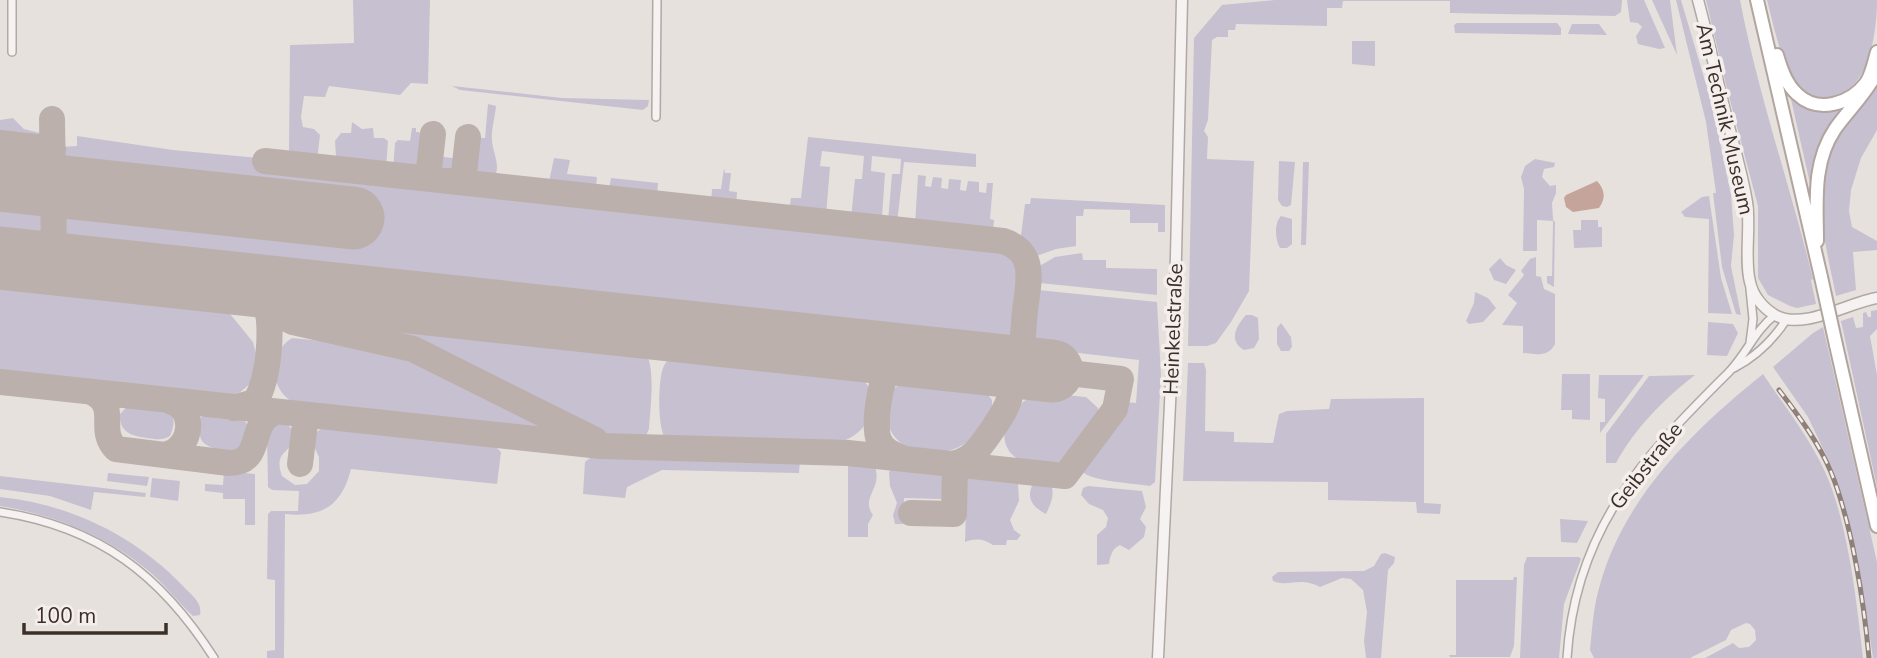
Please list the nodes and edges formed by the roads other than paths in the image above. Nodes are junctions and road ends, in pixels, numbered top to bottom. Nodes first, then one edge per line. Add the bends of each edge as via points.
1 (12, 0) edge
2 (657, 0) edge
3 (1182, 0) edge
4 (1698, 0) edge
5 (1757, 0) edge
6 (1765, 36) junction
7 (12, 52) dead end
8 (1877, 52) edge
9 (1877, 72) edge
10 (656, 117) dead end
11 (1819, 272) junction
12 (1749, 281) junction
13 (1877, 298) edge
14 (1775, 315) junction
15 (1786, 320) junction
16 (1749, 346) junction
17 (1730, 370) junction
18 (0, 512) edge
19 (1877, 526) edge
20 (214, 658) edge
21 (1158, 658) edge
22 (1567, 658) edge

1 - 7 street
2 - 10 street
3 - 21 street, Heinkelstraße via 1175,298
4 - 12 street, Am Technik Museum via 1746,199
5 - 6 main road
6 - 8 main road via 1793,90 1817,104 1834,104 1858,91 1867,82
6 - 11 main road
9 - 11 main road via 1822,154 1816,189
11 - 19 main road, bridge
12 - 14 street via 1760,303
12 - 16 street, Am Technik Museum
13 - 15 street via 1814,318
14 - 15 street
14 - 16 street, Geibstraße
15 - 17 street, Geibstraße via 1754,356
16 - 17 street, Geibstraße
17 - 22 street, Geibstraße via 1645,459 1601,526 1578,588
18 - 20 street via 57,525 115,552 163,591

